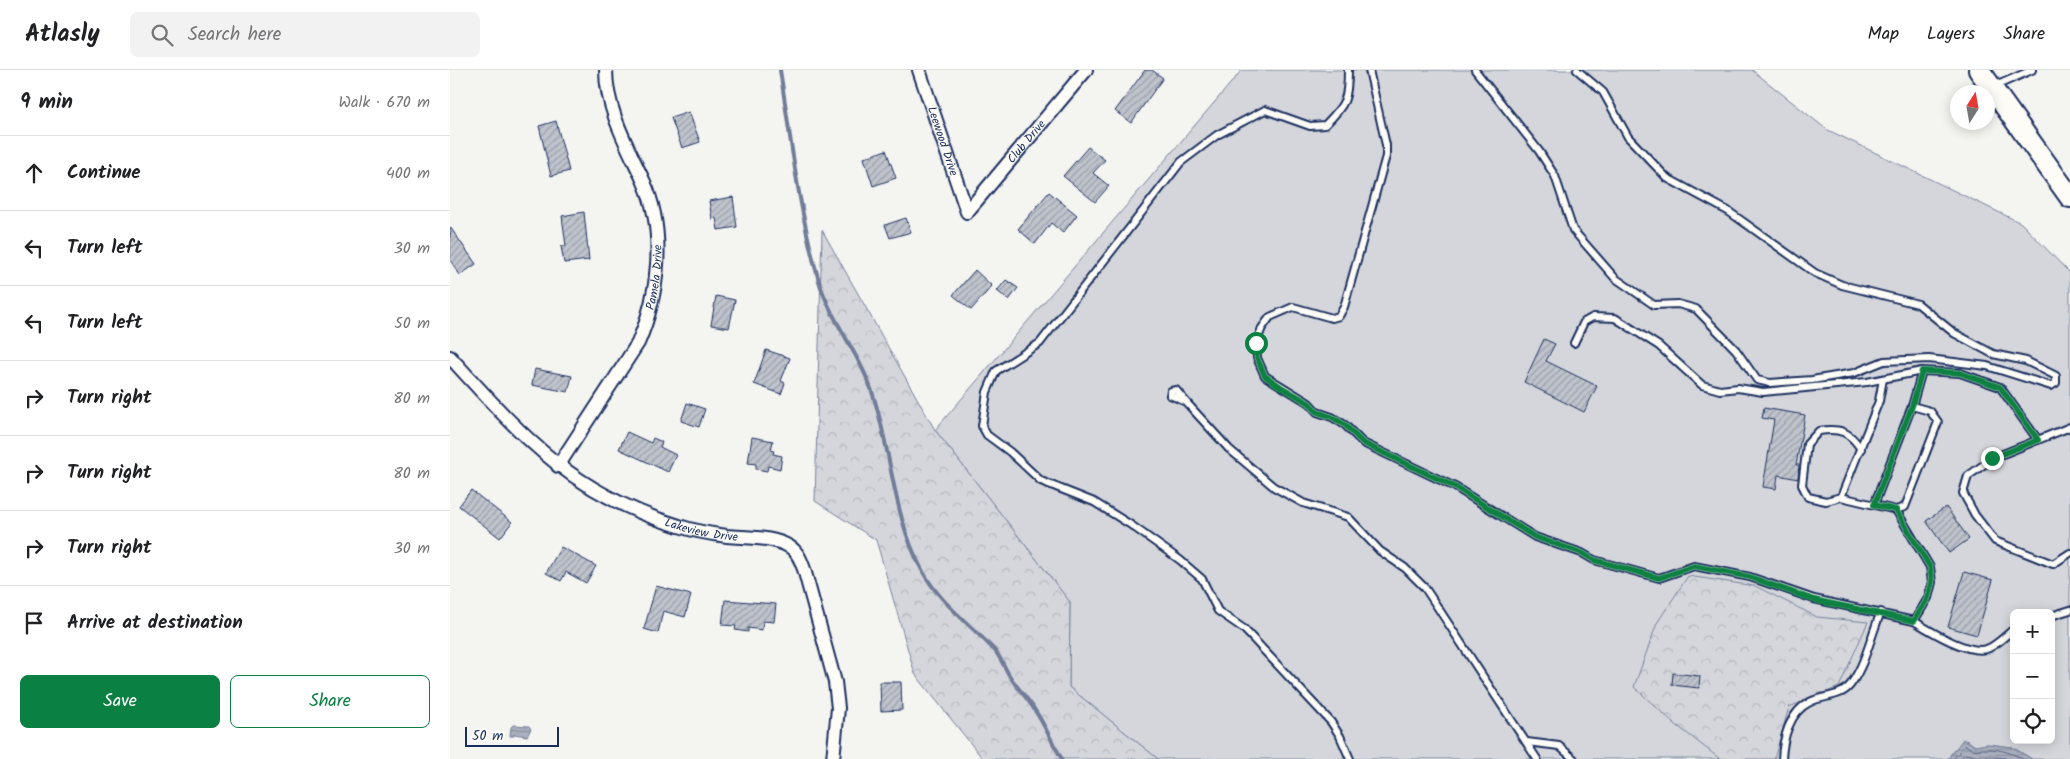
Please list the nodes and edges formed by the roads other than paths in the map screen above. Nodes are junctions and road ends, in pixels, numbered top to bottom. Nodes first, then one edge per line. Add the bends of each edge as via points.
1 (606, 70) edge
2 (919, 70) edge
3 (1086, 70) edge
4 (1348, 70) edge
5 (1369, 70) edge
6 (1475, 70) edge
7 (1577, 70) edge
8 (1979, 70) edge
9 (2032, 70) edge
10 (1990, 85) edge
11 (1995, 87) edge
12 (1995, 92) edge
13 (2070, 197) edge
14 (966, 212) joint
15 (1574, 343) dead end
16 (450, 357) edge
17 (1922, 371) junction
18 (1883, 379) junction
19 (1186, 402) dead end
20 (1912, 406) junction
21 (2070, 427) edge
22 (2038, 440) junction
23 (1861, 449) junction
24 (558, 466) junction
25 (1841, 497) junction
26 (1874, 505) junction
27 (1896, 510) junction
28 (2070, 553) edge
29 (2070, 610) edge
30 (1881, 612) junction
31 (2055, 615) edge
32 (1914, 621) junction
33 (2010, 632) edge
34 (1527, 742) junction
35 (833, 759) edge
36 (1350, 759) edge
37 (1538, 759) edge
38 (1574, 759) edge
39 (1782, 759) edge

1 - 24 street, Pamela Drive via 613,112 651,202 657,247 654,285 647,323 638,343
2 - 14 street, Leewood Drive
3 - 14 street, Club Drive
4 - 36 lane via 1349,90 1345,103 1325,125 1310,126 1264,110 1217,135 1181,162 1040,343 996,371 987,392 982,426 987,435 1041,481 1094,502 1131,525 1202,579 1218,611 1244,629 1331,722
5 - 30 lane via 1386,156 1344,307 1339,316 1332,318 1293,307 1270,317 1256,343 1257,358 1265,376 1309,403 1317,412 1345,425 1363,443 1455,487 1535,537 1594,560 1659,578 1694,566 1750,577 1814,600
6 - 7 lane via 1539,151 1555,176 1573,230 1614,278 1654,305 1678,304 1696,309 1736,350 1757,380 1770,383 1812,380 1854,373 1884,361 1928,359 1987,366 2051,386 2056,384 2056,376 2045,369 1993,354 1954,333 1918,304 1842,285 1815,273 1728,211 1667,178 1628,137 1603,92
8 - 10 highway
9 - 11 lane
12 - 13 highway
15 - 18 lane via 1584,322 1593,317 1615,318 1660,346 1702,385 1710,388 1763,392
16 - 24 street, Lakeview Drive via 518,430
17 - 18 lane
17 - 20 lane
17 - 22 lane via 1960,373 2000,387
18 - 23 lane via 1879,401
19 - 34 lane via 1229,449 1274,487 1303,502 1348,517 1380,551 1412,574 1436,603
20 - 26 lane
20 - 27 lane via 1930,411 1938,422 1905,507
21 - 22 lane
22 - 28 lane via 1992,458 1968,476 1963,493 1995,541 2054,564
23 - 25 lane
23 - 25 lane via 1852,436 1834,429 1819,431 1807,444 1802,485 1808,497 1826,501
24 - 35 street, Lakeview Drive via 599,492 645,515 689,529 777,541 800,556 835,682 838,708
25 - 26 lane
26 - 27 lane
27 - 32 lane via 1930,567 1932,582 1928,598
29 - 31 lane
30 - 32 lane
30 - 39 lane via 1850,686 1838,694 1810,702 1792,719
32 - 33 lane via 1975,651 1988,649
34 - 37 lane
34 - 38 lane via 1559,746

